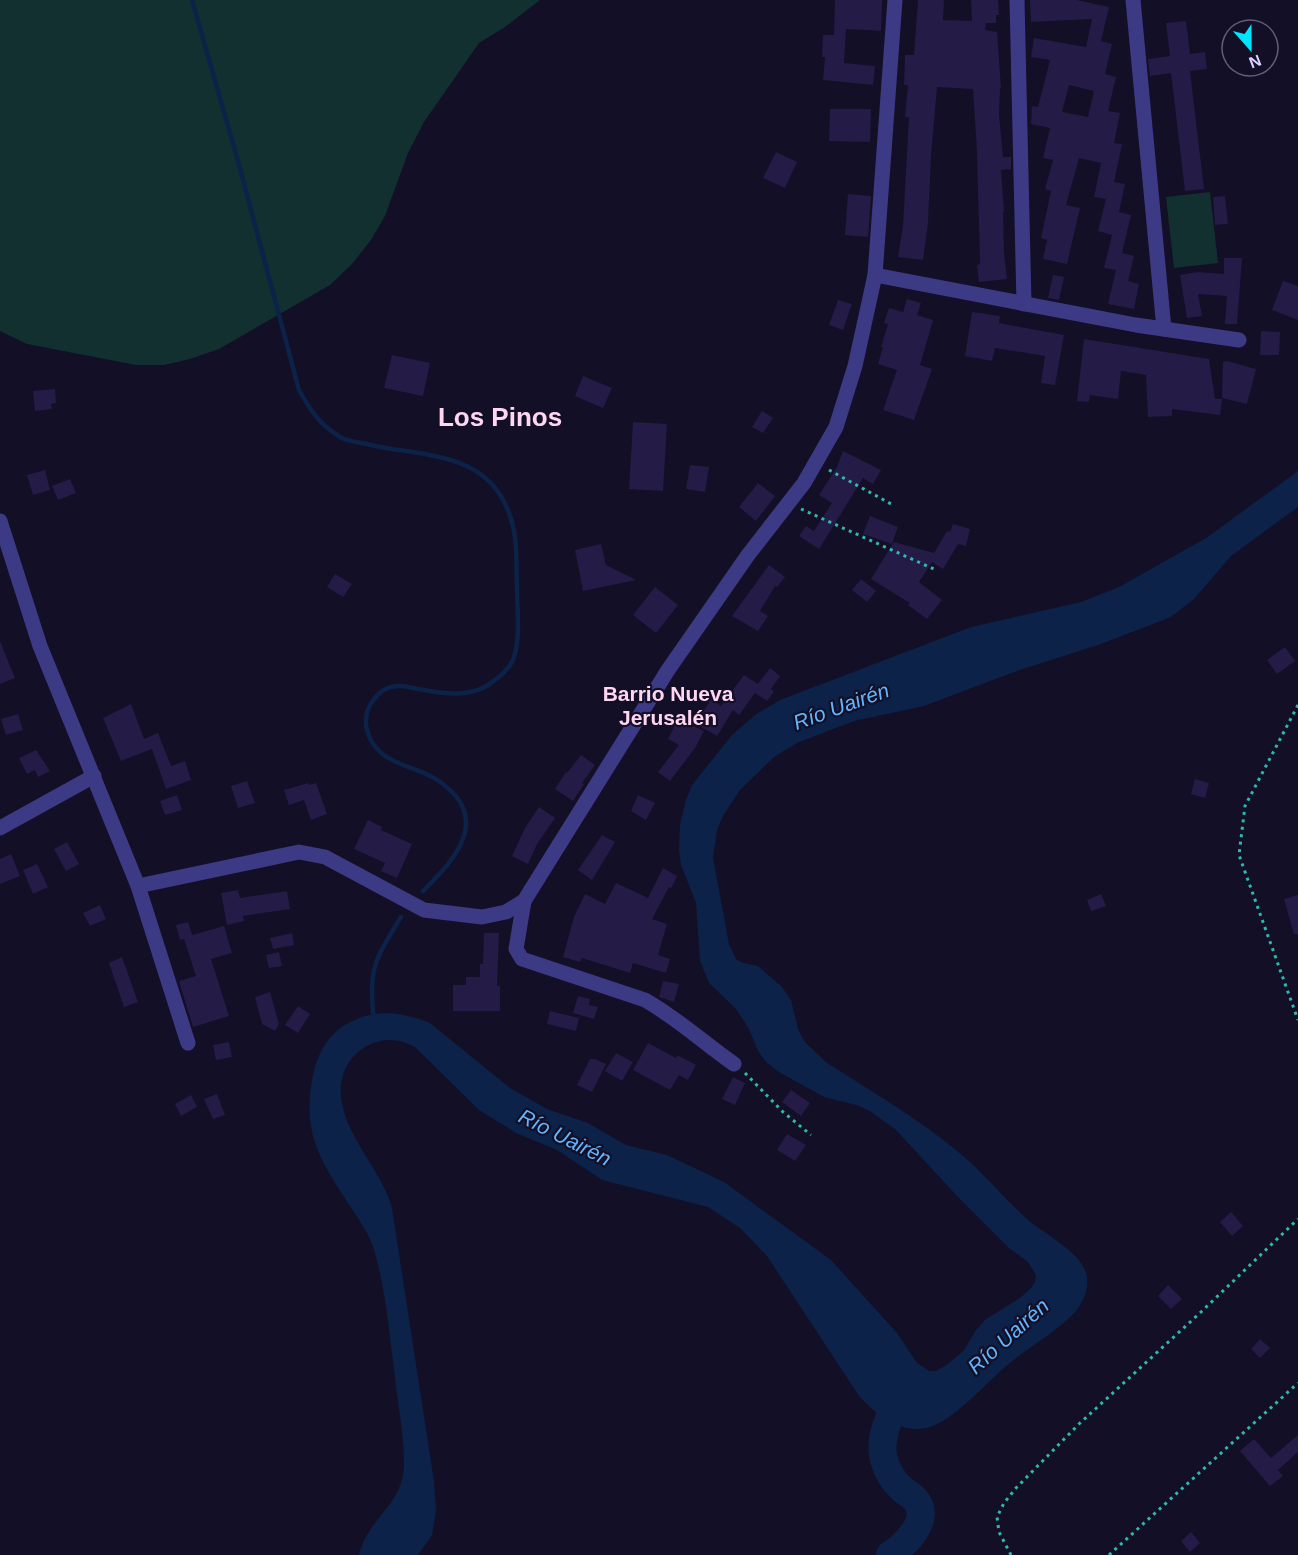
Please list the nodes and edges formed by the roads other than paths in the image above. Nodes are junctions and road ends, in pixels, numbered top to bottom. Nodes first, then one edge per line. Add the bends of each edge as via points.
1 (895, 0) edge
2 (1017, 0) edge
3 (1133, 0) edge
4 (875, 275) junction
5 (1024, 304) junction
6 (1164, 329) junction
7 (1239, 340) dead end
8 (0, 521) edge
9 (94, 776) junction
10 (0, 828) edge
11 (138, 886) junction
12 (524, 901) junction
13 (188, 1043) dead end
14 (734, 1064) road end

1 - 4 street
2 - 5 street
3 - 6 street
4 - 5 street
4 - 12 street via 845,402 816,464 668,670
5 - 6 street
6 - 7 street
8 - 9 street via 40,646
9 - 10 street
9 - 11 street
11 - 12 street via 299,852 325,857 424,910 482,917 506,912
11 - 13 street
12 - 14 street via 516,949 522,959 645,1000

